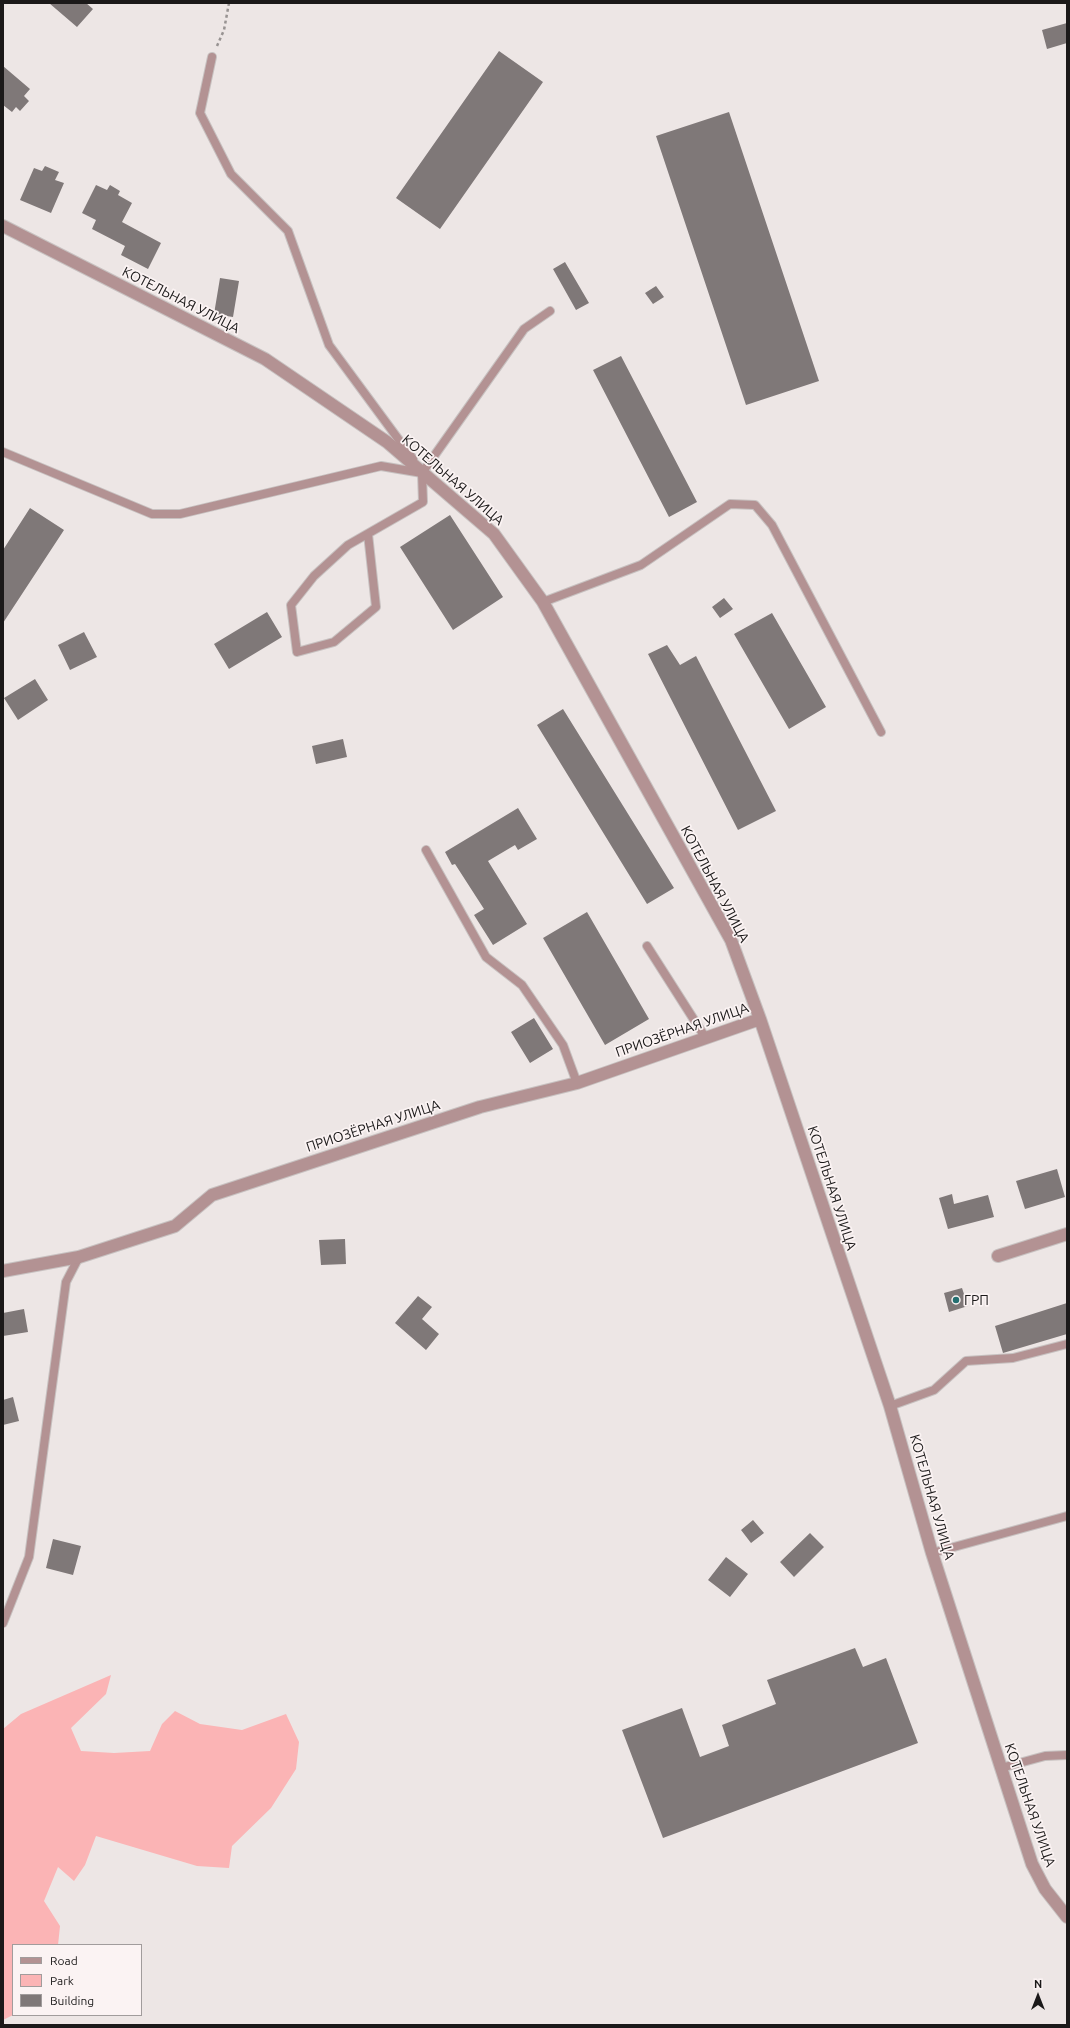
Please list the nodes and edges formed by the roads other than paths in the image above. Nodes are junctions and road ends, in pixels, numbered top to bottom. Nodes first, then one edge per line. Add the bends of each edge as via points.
1 (212, 57) road end
2 (3, 226) edge
3 (550, 311) dead end
4 (3, 452) edge
5 (422, 473) junction
6 (368, 534) junction
7 (543, 602) junction
8 (881, 732) dead end
9 (426, 850) dead end
10 (647, 946) dead end
11 (760, 1019) junction
12 (705, 1037) junction
13 (577, 1083) junction
14 (1067, 1234) edge
15 (998, 1256) dead end
16 (79, 1257) junction
17 (3, 1271) edge
18 (1067, 1344) edge
19 (890, 1406) junction
20 (1067, 1516) edge
21 (932, 1553) junction
22 (3, 1623) edge
23 (1067, 1755) edge
24 (1001, 1768) junction
25 (1067, 1917) edge

1 - 5 lane via 200,113 231,174 288,231 328,345
2 - 5 street, КОТЕЛЬНАЯ УЛИЦА via 266,359 387,442
3 - 5 lane via 524,329
4 - 5 lane via 152,514 180,514 381,466
5 - 6 lane via 423,502
5 - 7 street, КОТЕЛЬНАЯ УЛИЦА via 494,534
6 - 6 lane via 376,607 334,642 297,652 291,605 314,576 348,545
7 - 8 lane via 640,565 730,504 755,505 772,525
7 - 11 street, КОТЕЛЬНАЯ УЛИЦА via 731,940
9 - 13 lane via 486,957 522,985 563,1045
10 - 12 lane
11 - 12 street, ПРИОЗЁРНАЯ УЛИЦА
11 - 19 street, КОТЕЛЬНАЯ УЛИЦА
12 - 13 street, ПРИОЗЁРНАЯ УЛИЦА
13 - 16 street, ПРИОЗЁРНАЯ УЛИЦА via 480,1107 212,1195 175,1226
14 - 15 street
16 - 17 street, ПРИОЗЁРНАЯ УЛИЦА
16 - 22 lane via 66,1282 29,1557
18 - 19 lane via 1013,1358 966,1362 934,1390
19 - 21 street, КОТЕЛЬНАЯ УЛИЦА
20 - 21 lane
21 - 24 street, КОТЕЛЬНАЯ УЛИЦА
23 - 24 lane via 1045,1756
24 - 25 street, КОТЕЛЬНАЯ УЛИЦА via 1032,1864 1045,1889

